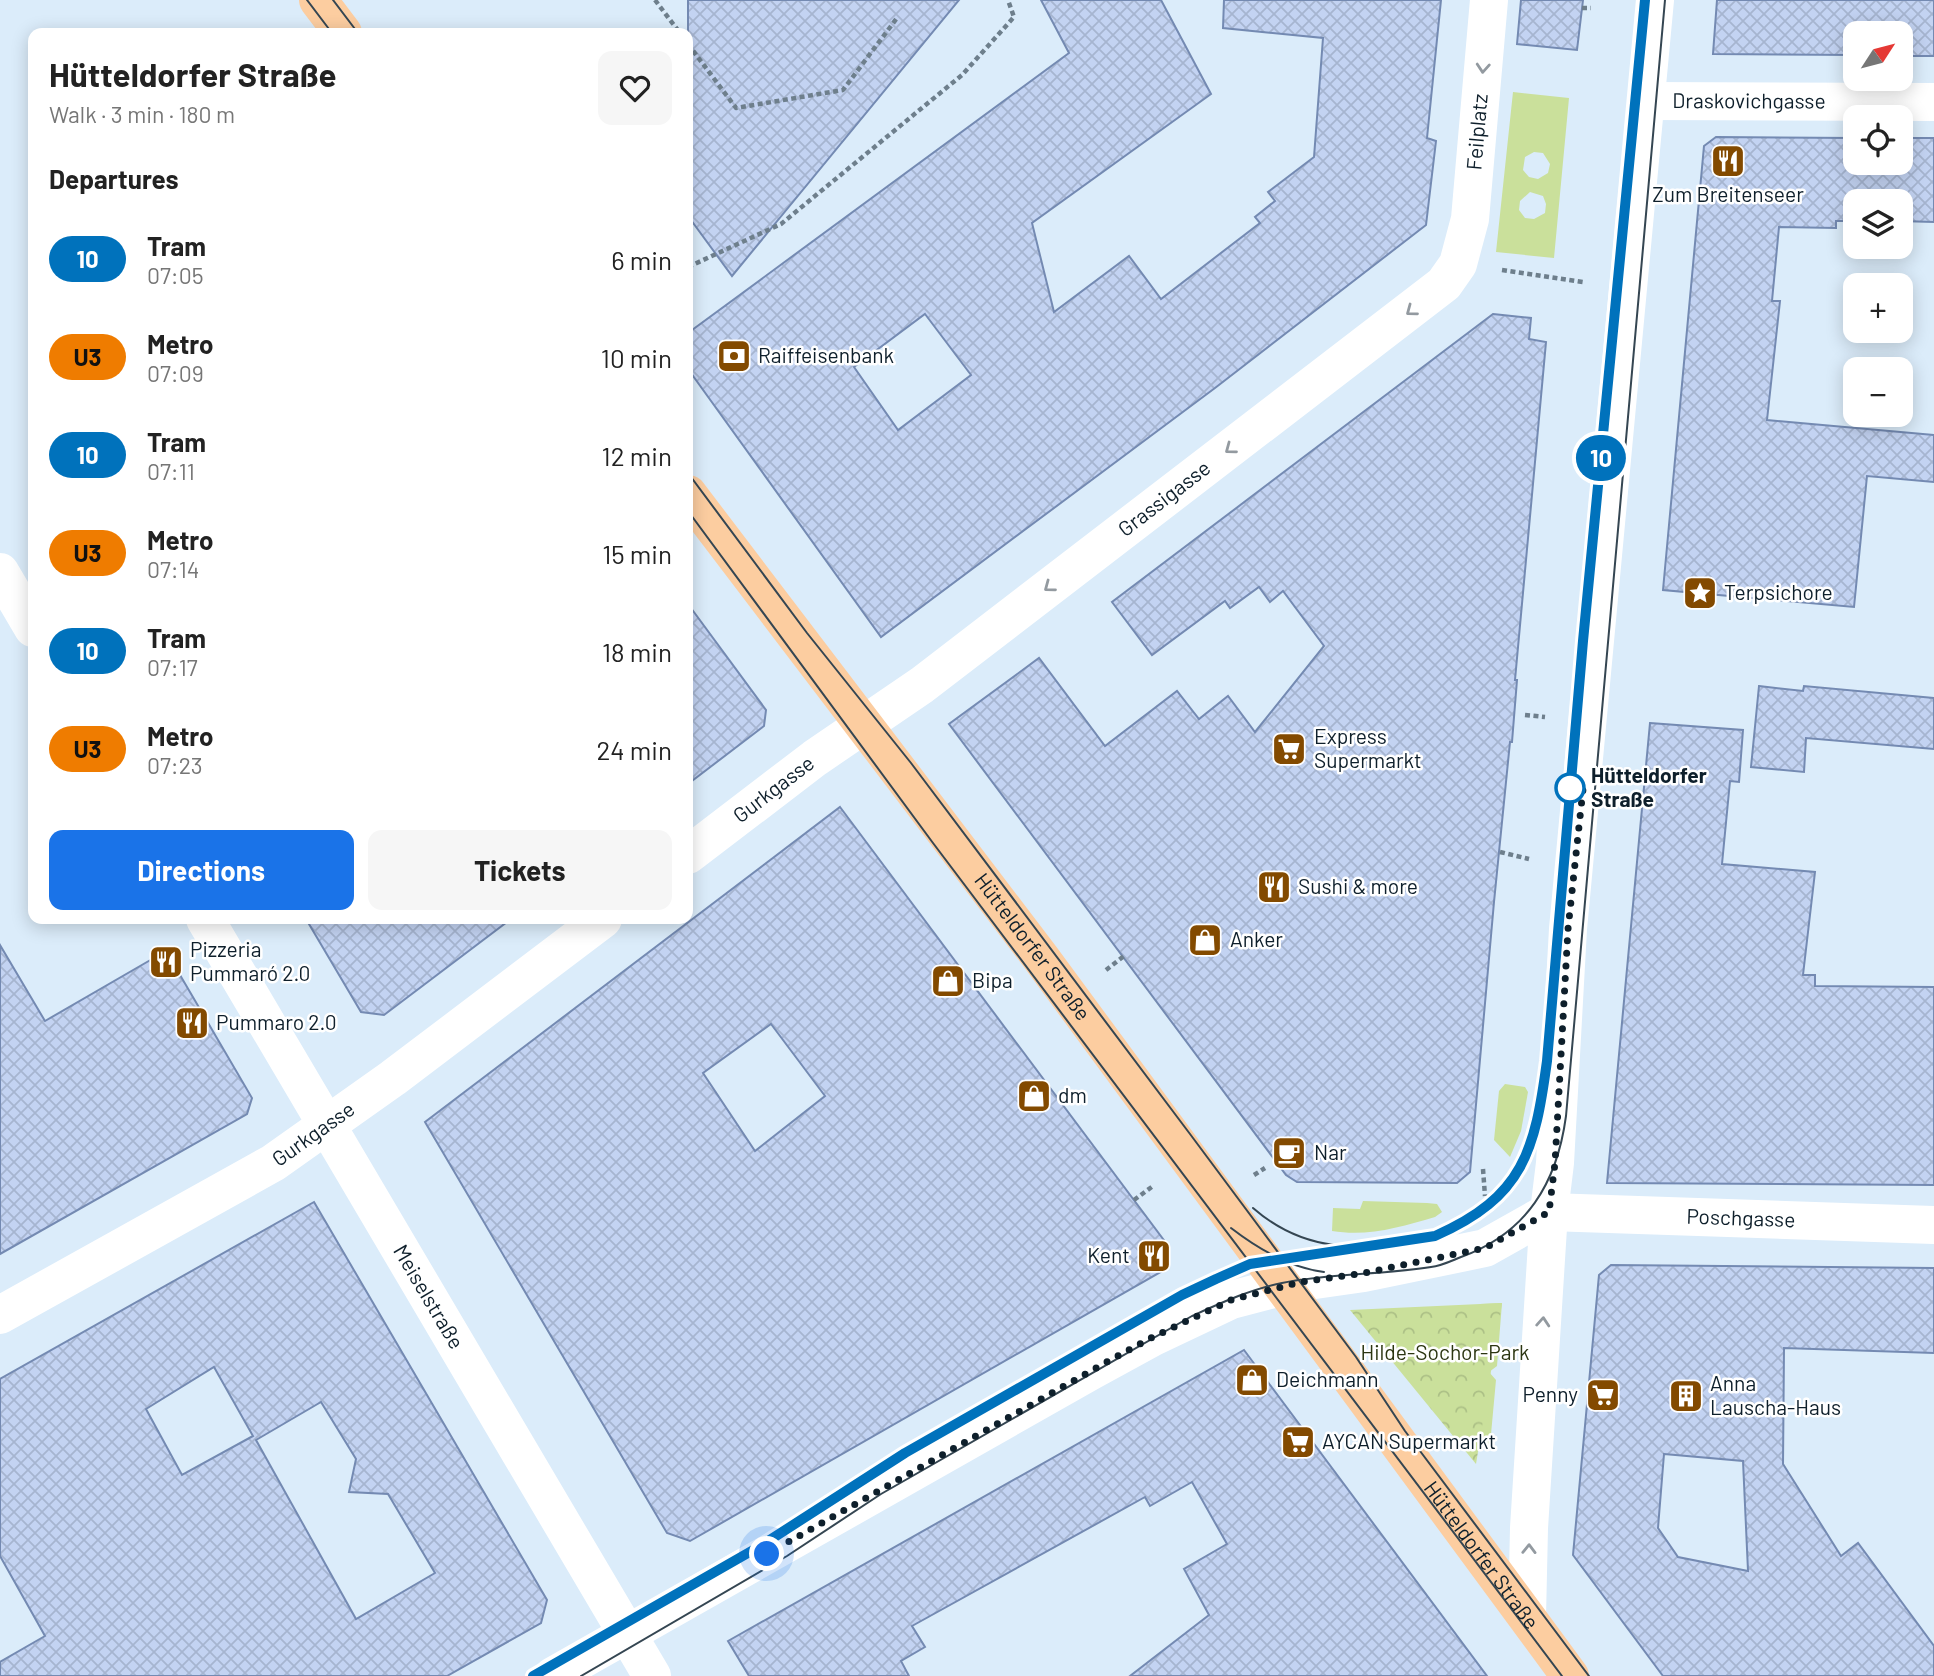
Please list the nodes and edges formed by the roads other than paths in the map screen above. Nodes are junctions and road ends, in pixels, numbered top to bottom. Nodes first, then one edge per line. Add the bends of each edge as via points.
1 (318, 0) edge
2 (1489, 0) edge
3 (1655, 0) edge
4 (339, 28) edge
5 (1647, 101) junction
6 (1934, 102) edge
7 (1458, 264) joint
8 (693, 501) edge
9 (0, 572) edge
10 (22, 616) edge
11 (862, 724) junction
12 (693, 851) edge
13 (208, 924) edge
14 (596, 924) edge
15 (328, 1125) junction
16 (1549, 1212) junction
17 (1934, 1225) edge
18 (1281, 1287) junction
19 (0, 1315) edge
20 (1527, 1618) junction
21 (627, 1634) junction
22 (554, 1676) edge
23 (652, 1676) edge
24 (1570, 1676) edge

1 - 4 main road
2 -> 7 street, Feilplatz via 1470,219
3 - 5 street
5 - 6 street, Draskovichgasse
5 - 16 street via 1568,929
7 -> 11 street, Grassigasse via 1422,303 922,685
8 - 11 main road, Hütteldorfer Straße
9 - 10 street
11 - 12 street, Gurkgasse
11 - 18 main road, Hütteldorfer Straße
13 - 15 street, Meiselstraße
14 - 15 street, Gurkgasse
15 - 19 street, Gurkgasse via 274,1163
15 - 21 street, Meiselstraße
16 - 17 street, Poschgasse
16 - 18 street via 1485,1248
20 -> 16 street
18 - 20 main road, Hütteldorfer Straße
18 - 21 street via 1231,1300 1153,1337
20 - 24 main road, Hütteldorfer Straße
21 - 22 street
21 - 23 street, Meiselstraße

